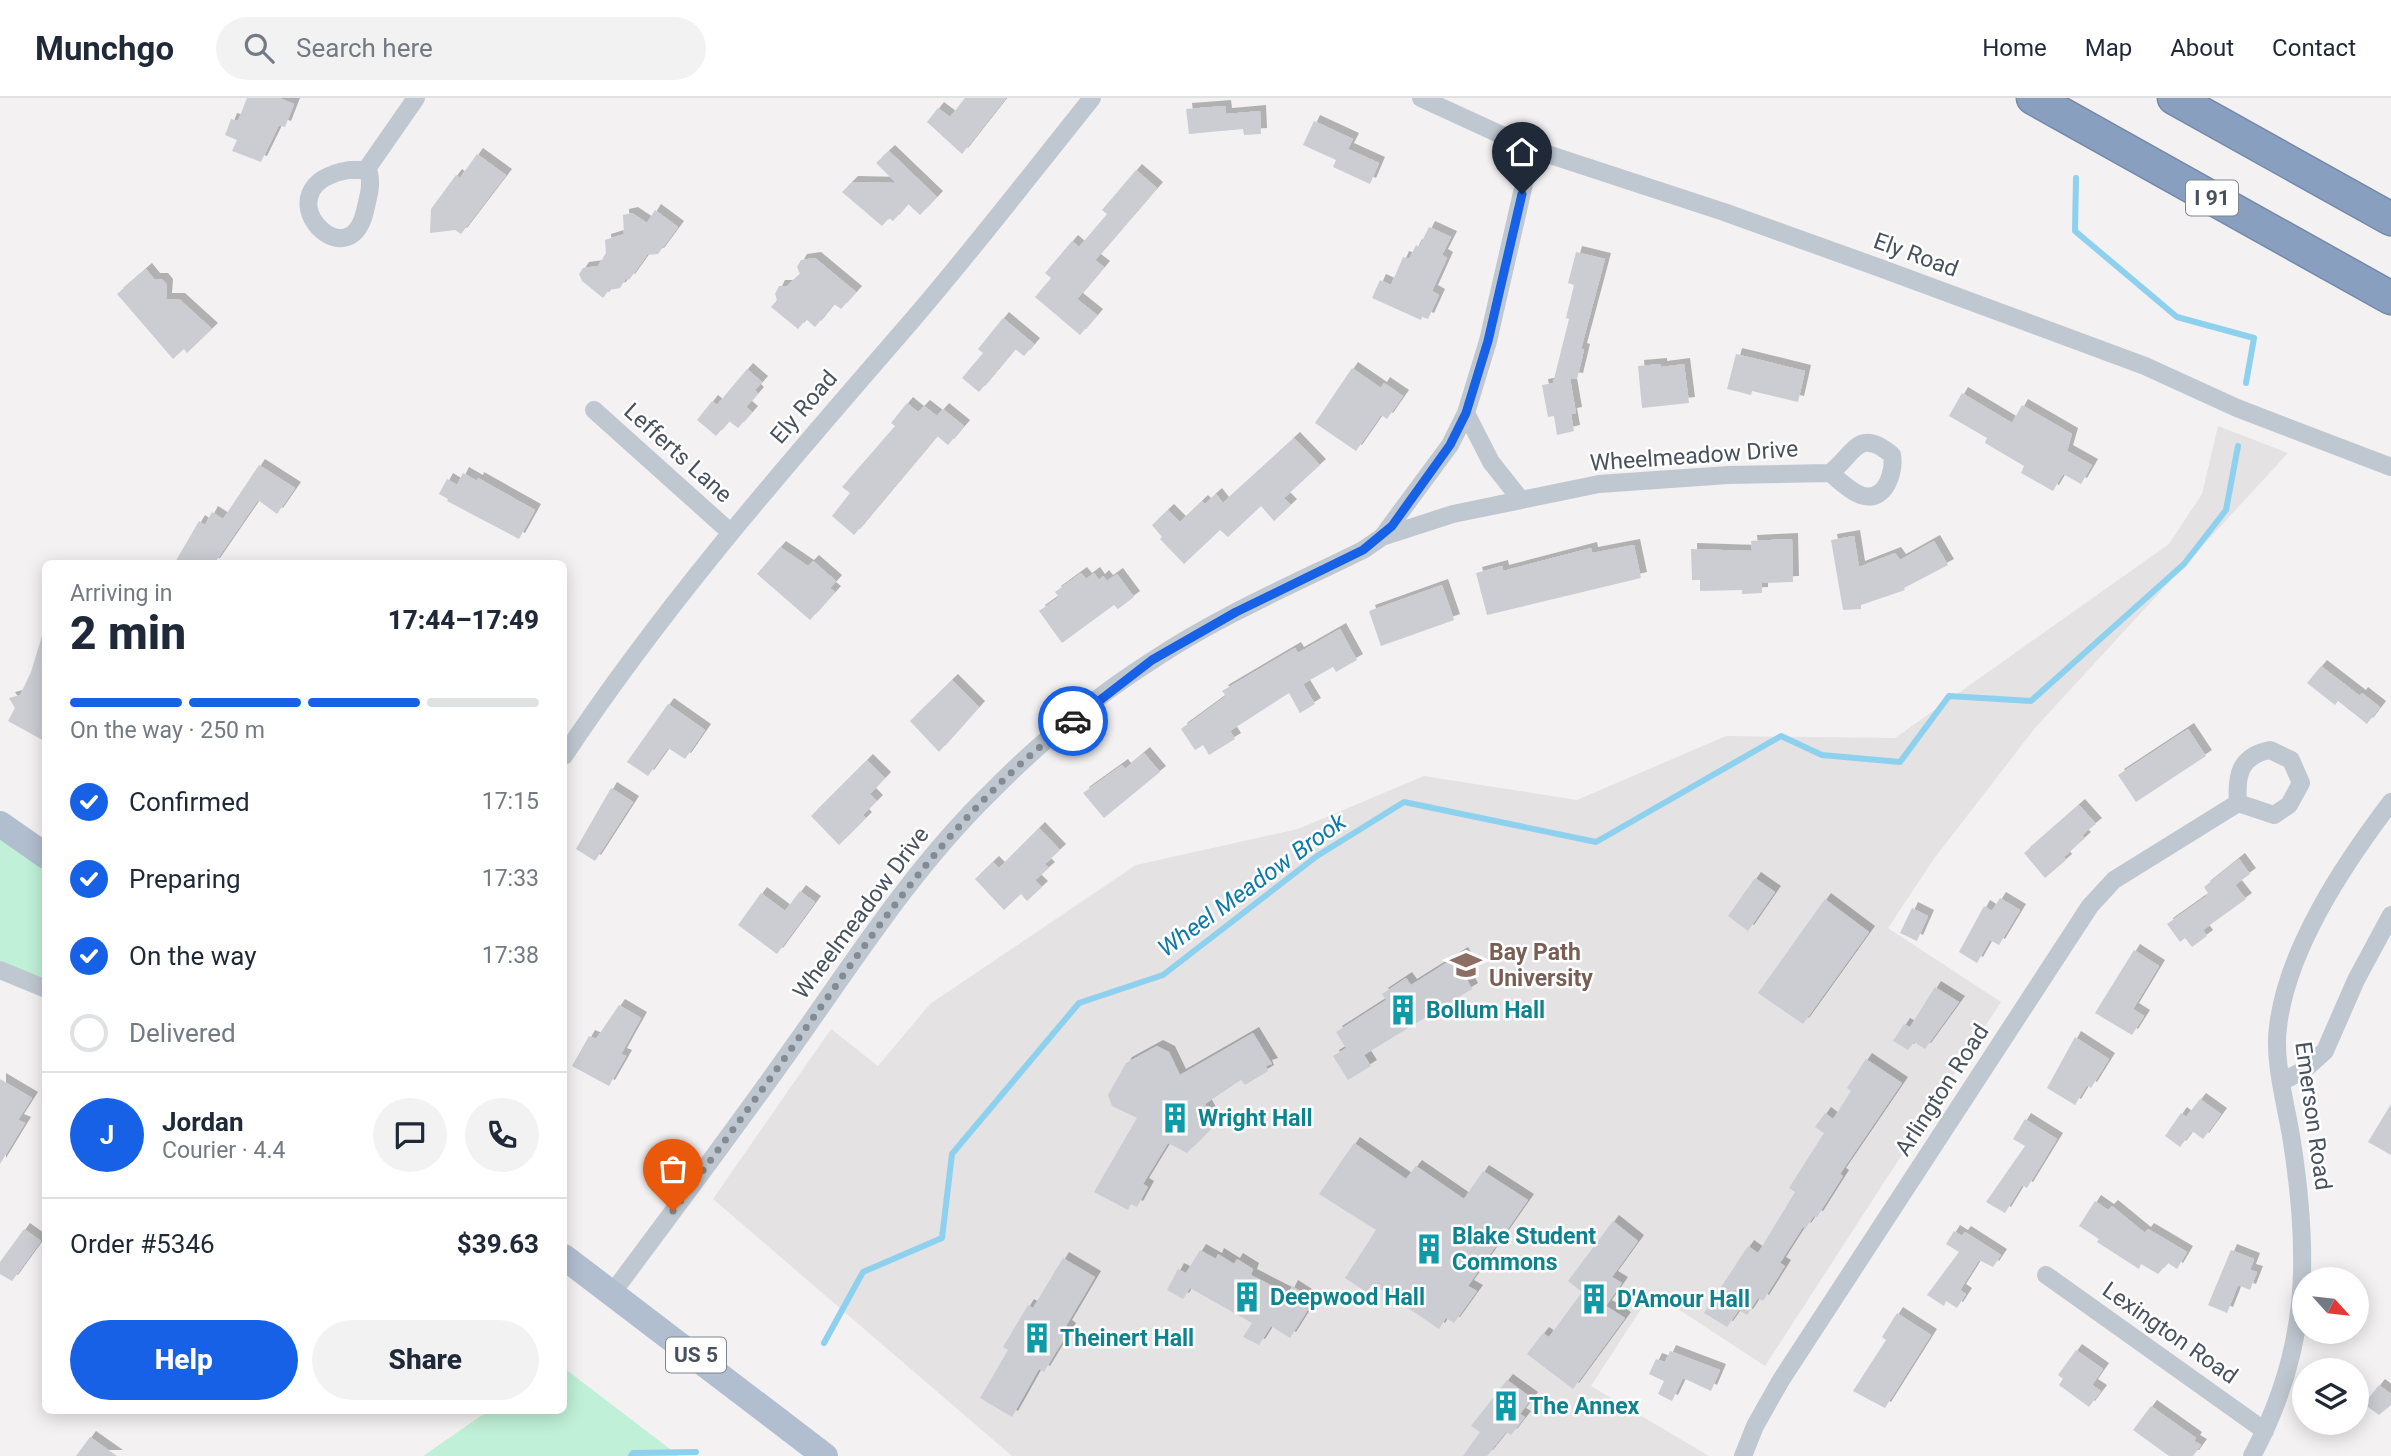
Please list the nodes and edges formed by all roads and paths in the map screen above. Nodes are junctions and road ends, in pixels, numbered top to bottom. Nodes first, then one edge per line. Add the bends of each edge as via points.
1 (416, 98) edge
2 (1092, 98) edge
3 (1421, 98) edge
4 (2034, 98) edge
5 (2174, 98) edge
6 (1532, 149) junction
7 (366, 170) dead end
8 (2391, 219) edge
9 (2391, 298) edge
10 (594, 410) dead end
11 (1466, 413) junction
12 (2391, 467) edge
13 (1830, 473) dead end
14 (1521, 500) junction
15 (730, 532) junction
16 (1382, 537) junction
17 (567, 753) edge
18 (2391, 802) edge
19 (2238, 803) dead end
20 (0, 824) edge
21 (42, 853) edge
22 (2391, 915) edge
23 (0, 970) edge
24 (42, 987) edge
25 (2283, 1081) junction
26 (567, 1259) edge
27 (2046, 1275) dead end
28 (613, 1292) junction
29 (2265, 1431) junction
30 (825, 1456) edge
31 (1743, 1456) edge
32 (2252, 1456) edge

1 - 7 street
2 - 15 street, Ely Road via 909,323
3 - 6 street, Ely Road
4 - 9 highway, I 91
5 - 8 highway
6 - 11 street via 1488,341
6 - 12 street, Ely Road via 1893,272 2145,366 2237,408
10 - 15 street, Lefferts Lane
11 - 14 street via 1491,462
11 - 16 street via 1450,445
13 - 14 street, Wheelmeadow Drive via 1599,484
14 - 16 street, Wheelmeadow Drive via 1453,514
15 - 17 street, Ely Road via 637,650
16 - 28 street, Wheelmeadow Drive via 1152,660 1058,731 990,792 878,926
18 - 25 street, Emerson Road via 2322,904 2302,948 2277,1030
19 - 31 street, Arlington Road via 2114,880 2090,905 1781,1380
20 - 21 main road
22 - 25 street via 2325,1051
23 - 24 street
25 - 29 street, Emerson Road via 2300,1206 2301,1318 2292,1360
26 - 28 main road, US 5
27 - 29 street, Lexington Road
28 - 30 main road, US 5
29 - 32 street, Emerson Road

